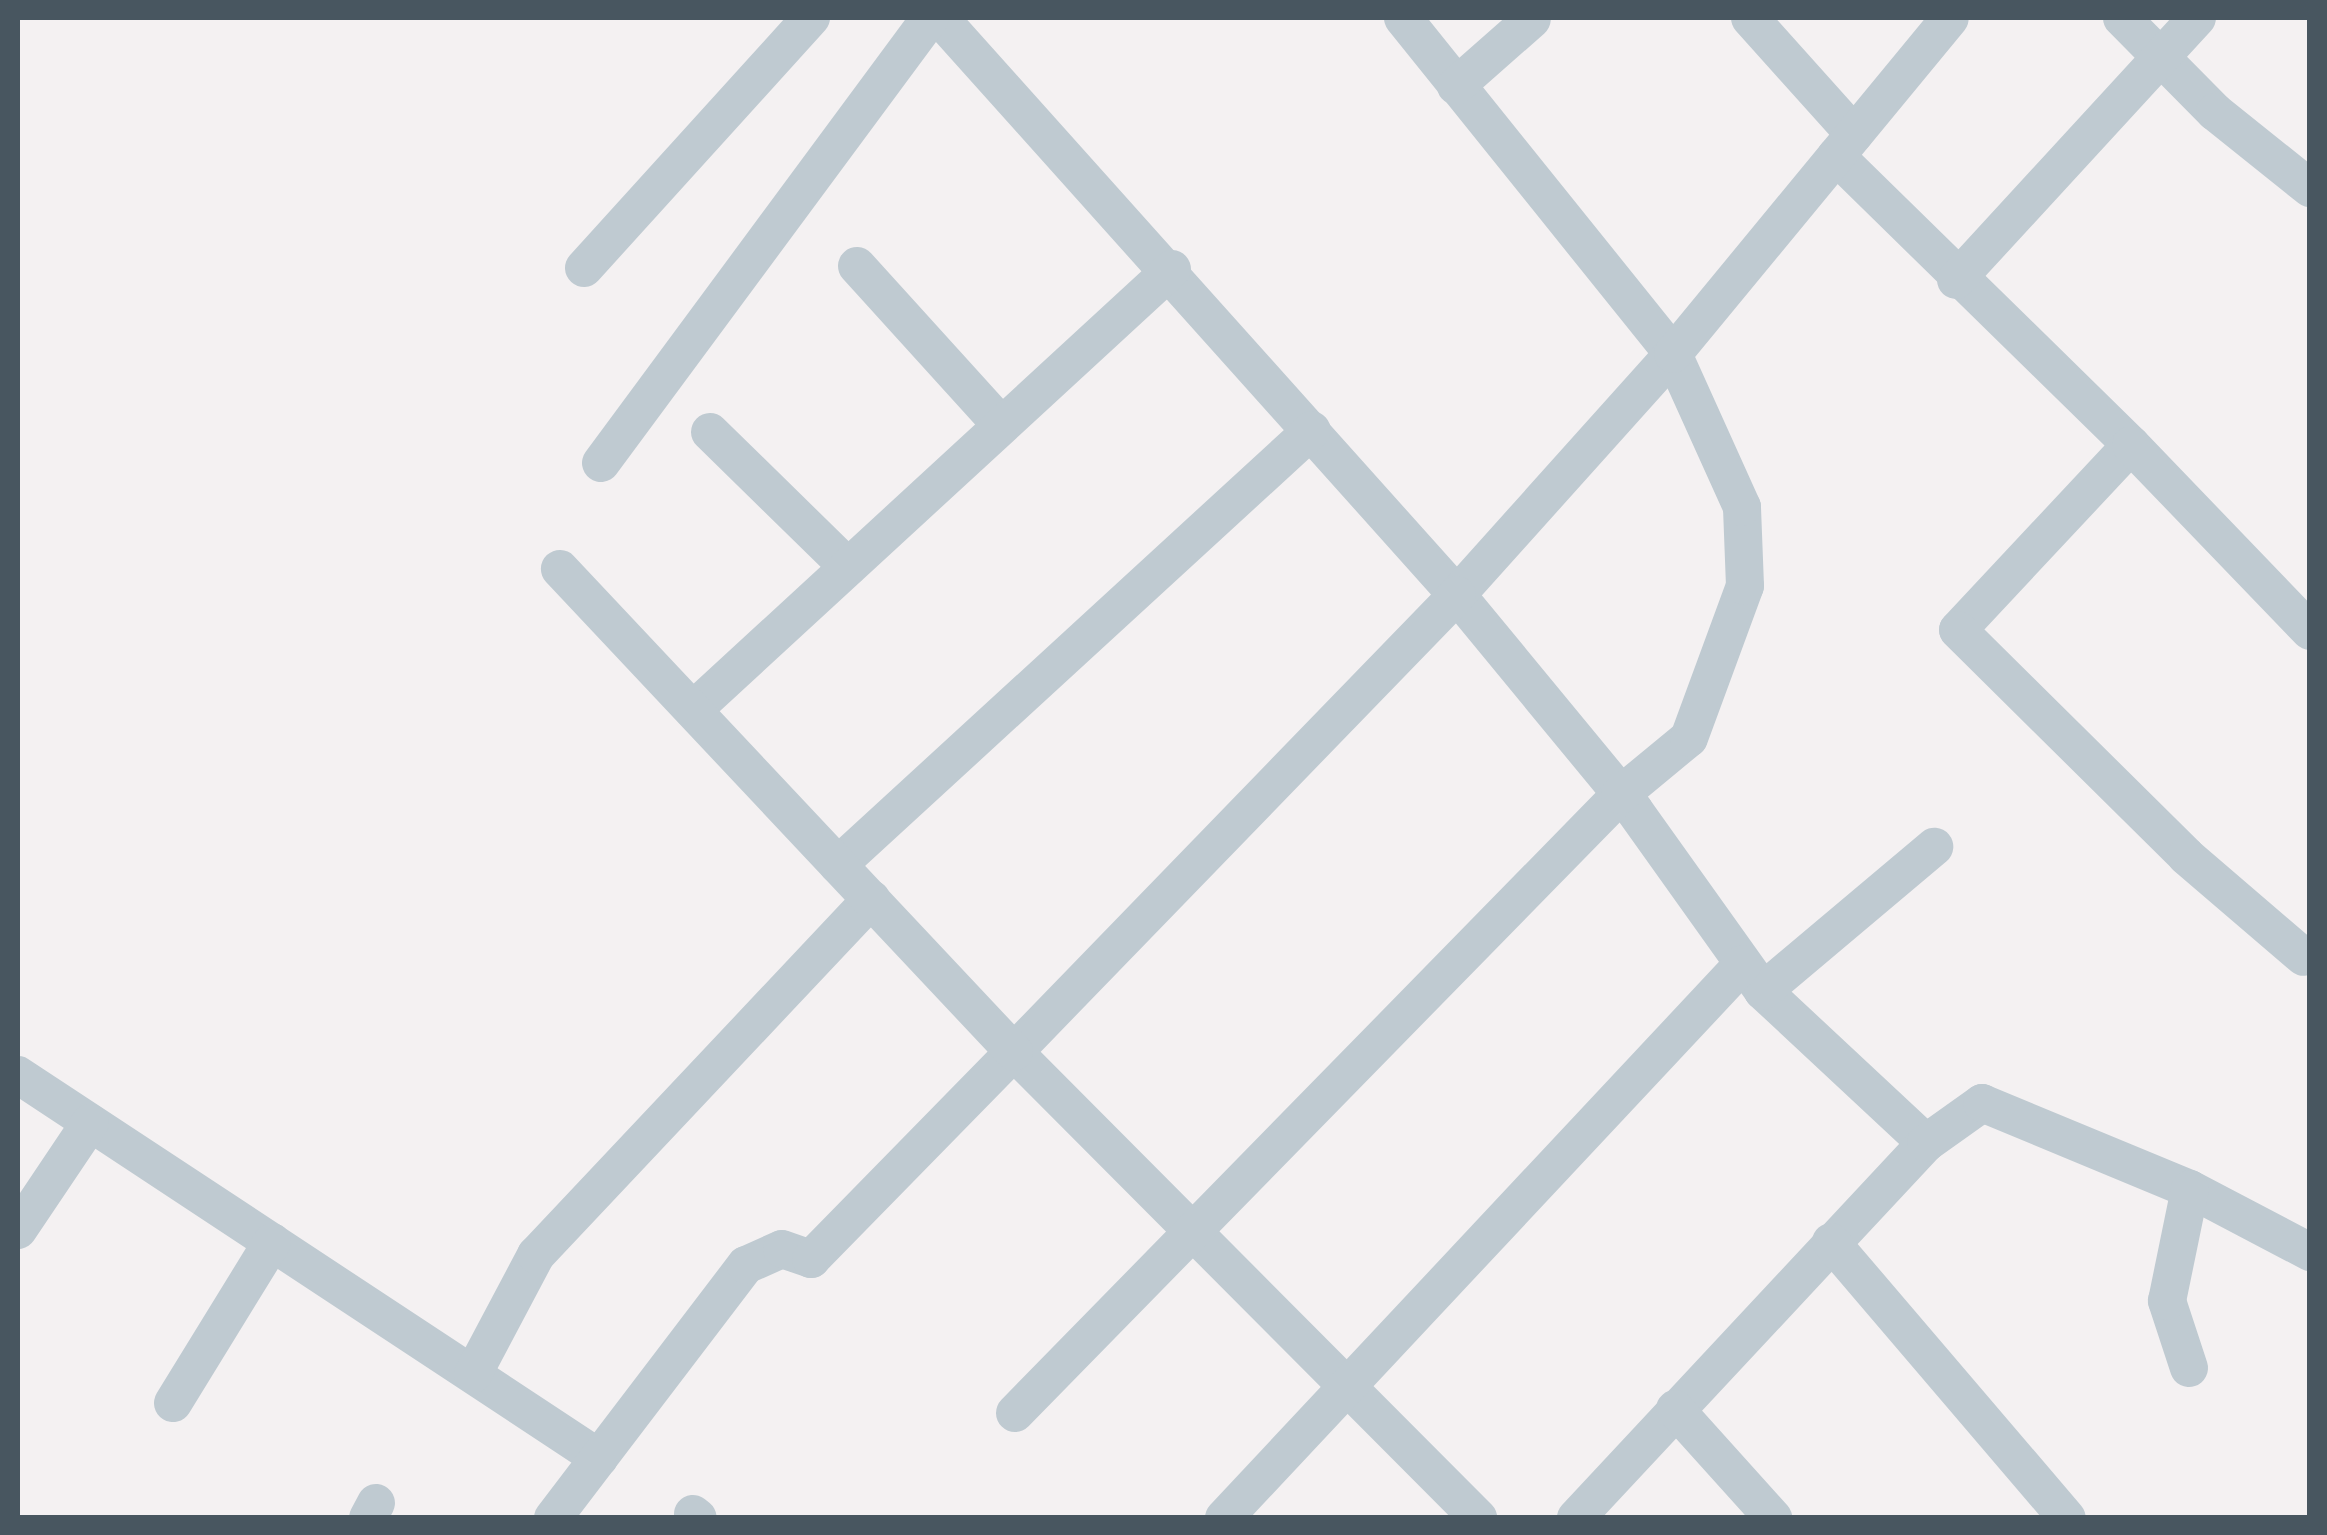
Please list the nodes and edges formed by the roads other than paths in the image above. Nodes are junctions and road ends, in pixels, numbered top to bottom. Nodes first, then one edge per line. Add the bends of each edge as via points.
1 (811, 18) edge
2 (1403, 18) edge
3 (1532, 18) edge
4 (1750, 18) edge
5 (1950, 18) edge
6 (2122, 18) edge
7 (2197, 18) edge
8 (951, 22) edge
9 (2160, 58) junction
10 (1456, 86) junction
11 (1845, 145) junction
12 (2310, 188) edge
13 (857, 266) dead end
14 (584, 268) dead end
15 (1172, 269) junction
16 (1956, 280) junction
17 (1673, 354) junction
18 (1001, 426) junction
19 (1312, 430) junction
20 (710, 432) dead end
21 (2131, 444) junction
22 (602, 463) dead end
23 (848, 567) junction
24 (560, 569) dead end
25 (1457, 594) junction
26 (2310, 631) edge
27 (692, 710) junction
28 (1620, 795) junction
29 (1934, 848) dead end
30 (838, 865) junction
31 (871, 899) junction
32 (2304, 957) dead end
33 (1753, 977) junction
34 (1014, 1052) junction
35 (18, 1074) edge
36 (90, 1122) junction
37 (1926, 1143) junction
38 (2190, 1189) junction
39 (18, 1230) edge
40 (1194, 1230) junction
41 (272, 1242) junction
42 (1831, 1242) junction
43 (2310, 1252) edge
44 (2189, 1368) dead end
45 (473, 1374) junction
46 (1350, 1384) junction
47 (173, 1402) dead end
48 (1675, 1409) junction
49 (1015, 1413) dead end
50 (599, 1458) junction
51 (553, 1518) edge
52 (1224, 1518) edge
53 (1478, 1518) edge
54 (1576, 1518) edge
55 (1773, 1518) edge
56 (2066, 1518) edge

1 - 14 street
2 - 10 street
3 - 10 street
4 - 11 street
5 - 11 street
6 - 9 street
7 - 9 street
8 - 15 street
8 - 22 street
9 - 12 street
9 - 16 street
10 - 17 street
11 - 16 street
11 - 17 street
13 - 18 street
15 - 18 street
15 - 19 street
16 - 21 street
17 - 25 street
17 - 28 street via 1742,508 1745,586 1689,738
18 - 23 street
19 - 25 street
19 - 30 street
20 - 23 street
21 - 26 street
21 - 32 street via 1958,630 2186,856
23 - 27 street
24 - 27 street
25 - 28 street
25 - 34 street
27 - 30 street
28 - 33 street
28 - 40 street
29 - 33 street
30 - 31 street
31 - 34 street
31 - 45 street via 536,1255
33 - 37 street
33 - 46 street
34 - 40 street
34 - 50 street via 811,1259 782,1249 746,1265
35 - 36 street
36 - 39 street
36 - 41 street
37 - 38 street via 1982,1103
37 - 42 street
38 - 43 street
38 - 44 street via 2167,1302
40 - 46 street
40 - 49 street
41 - 45 street
41 - 47 street
42 - 48 street
42 - 56 street
45 - 50 street
46 - 52 street
46 - 53 street
48 - 54 street
48 - 55 street
50 - 51 street

